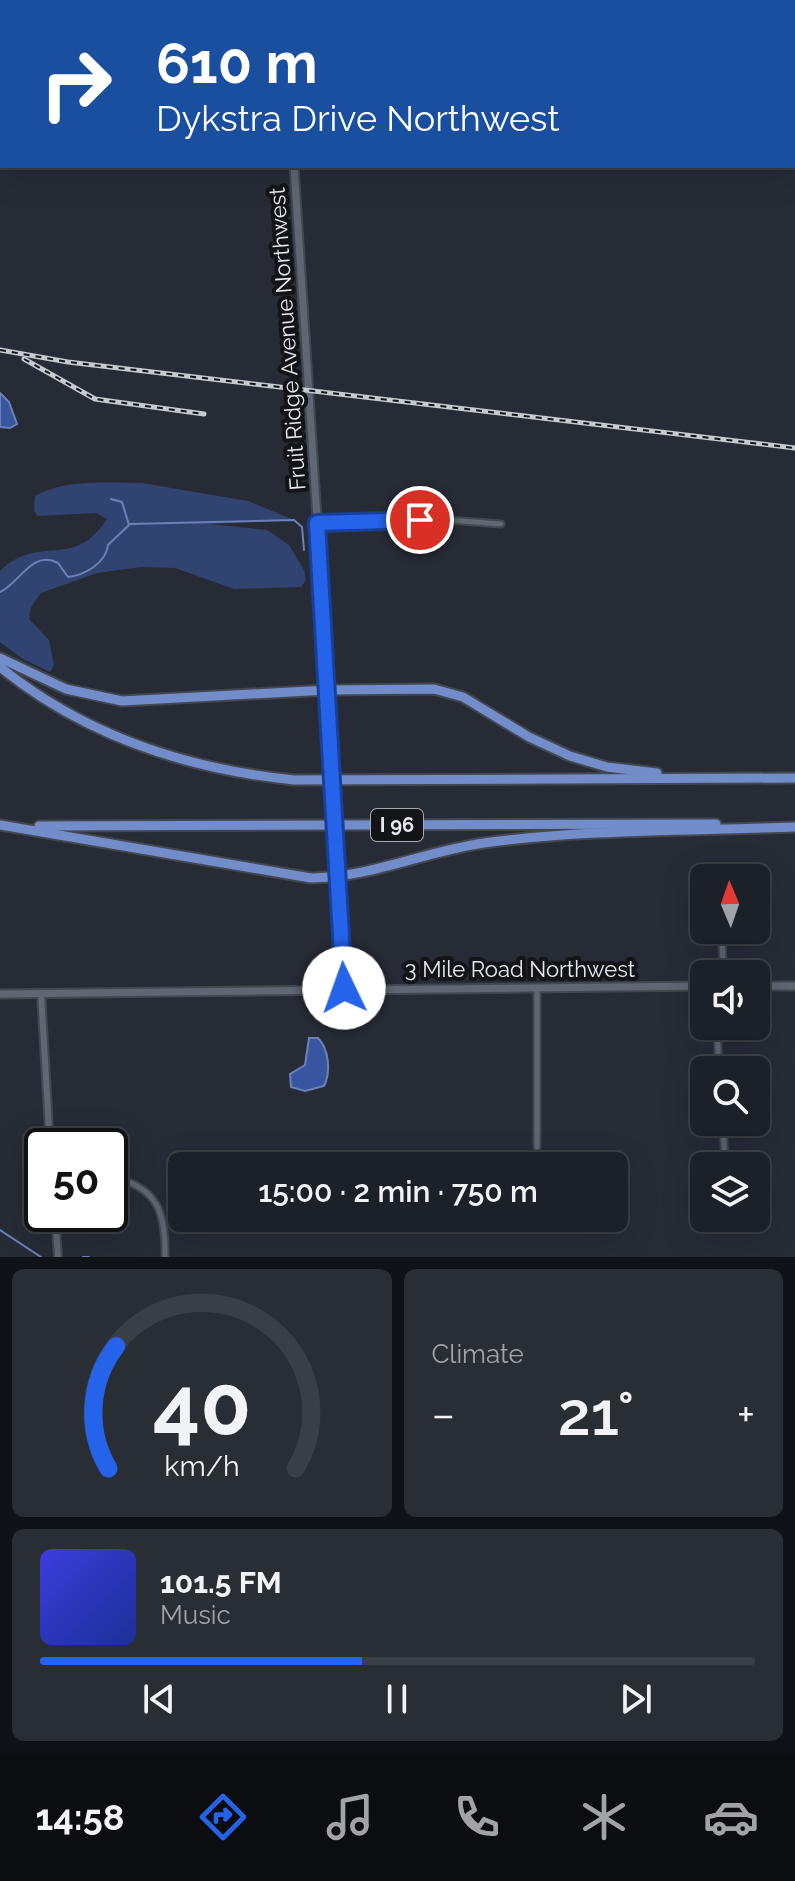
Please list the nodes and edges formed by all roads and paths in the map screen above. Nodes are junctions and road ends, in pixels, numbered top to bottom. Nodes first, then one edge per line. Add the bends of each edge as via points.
1 (294, 168) edge
2 (317, 523) junction
3 (501, 524) dead end
4 (0, 658) edge
5 (0, 667) edge
6 (328, 690) junction
7 (750, 778) junction
8 (795, 778) edge
9 (0, 824) edge
10 (795, 825) edge
11 (339, 877) junction
12 (690, 986) edge
13 (770, 986) edge
14 (795, 986) edge
15 (537, 987) junction
16 (344, 988) junction
17 (41, 993) junction
18 (0, 994) edge
19 (49, 1128) edge
20 (537, 1147) dead end
21 (128, 1181) edge
22 (56, 1232) edge
23 (58, 1257) edge
24 (165, 1257) edge

1 - 2 main road, Fruit Ridge Avenue Northwest
2 - 3 street via 435,519
2 - 6 main road, Fruit Ridge Avenue Northwest
4 - 6 highway via 66,689 122,701
5 - 7 highway, I 96 via 39,697 135,745 261,777
6 - 7 highway via 434,689 463,697 546,746 588,763 650,773
6 - 11 main road, Fruit Ridge Avenue Northwest, bridge
7 - 8 highway, I 96
9 - 10 highway, I 96
9 - 11 highway via 279,875
10 - 11 highway via 497,841
11 - 16 main road, Fruit Ridge Avenue Northwest
12 - 15 main road, 3 Mile Road Northwest
13 - 14 main road
15 - 16 main road, 3 Mile Road Northwest
15 - 20 street
16 - 17 main road, 3 Mile Road Northwest
17 - 18 main road, 3 Mile Road Northwest
17 - 19 street
21 - 24 street via 153,1199 166,1223
22 - 23 street

